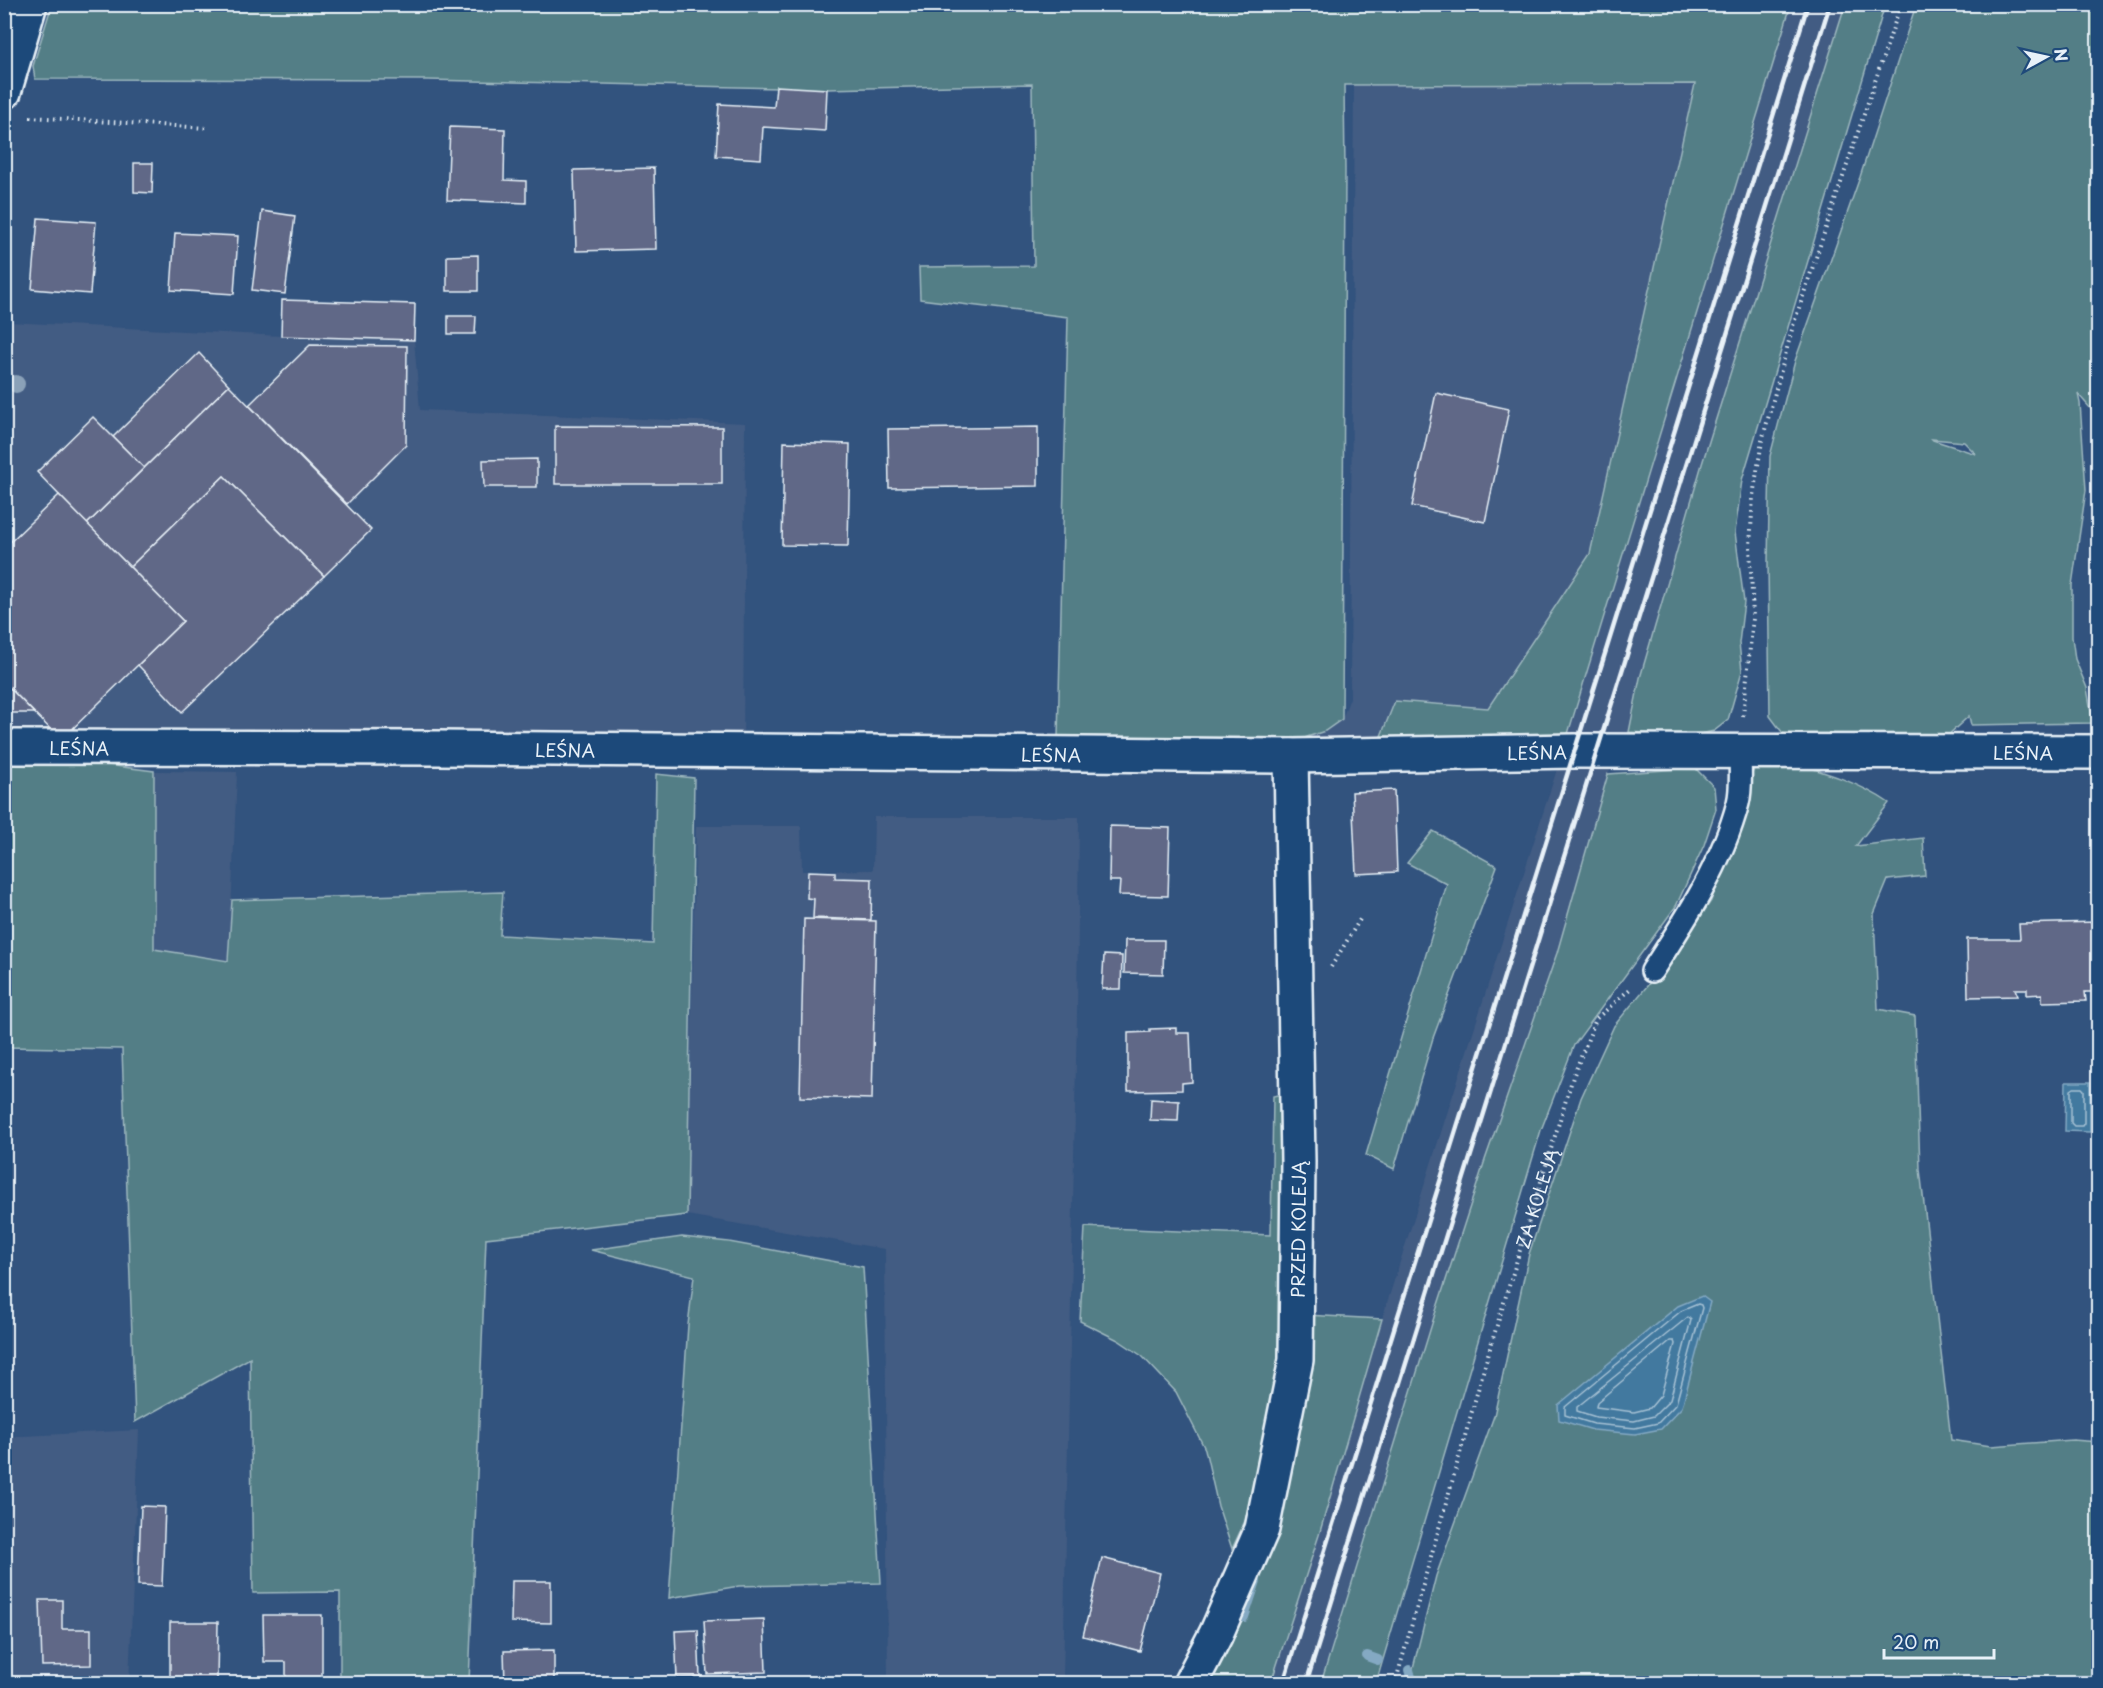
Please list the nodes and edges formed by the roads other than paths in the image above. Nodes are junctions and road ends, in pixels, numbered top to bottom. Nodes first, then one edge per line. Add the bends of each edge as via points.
1 (30, 4) edge
2 (4, 92) edge
3 (4, 747) edge
4 (2098, 752) edge
5 (1740, 753) junction
6 (1291, 756) junction
7 (1652, 971) road end
8 (1190, 1683) edge

1 - 2 street
3 - 6 street, LEŚNA
4 - 5 street, LEŚNA
5 - 6 street, LEŚNA via 1575,751
5 - 7 lane via 1739,801 1726,837 1706,884
6 - 8 street, PRZED KOLEJĄ via 1298,1161 1296,1360 1262,1529

